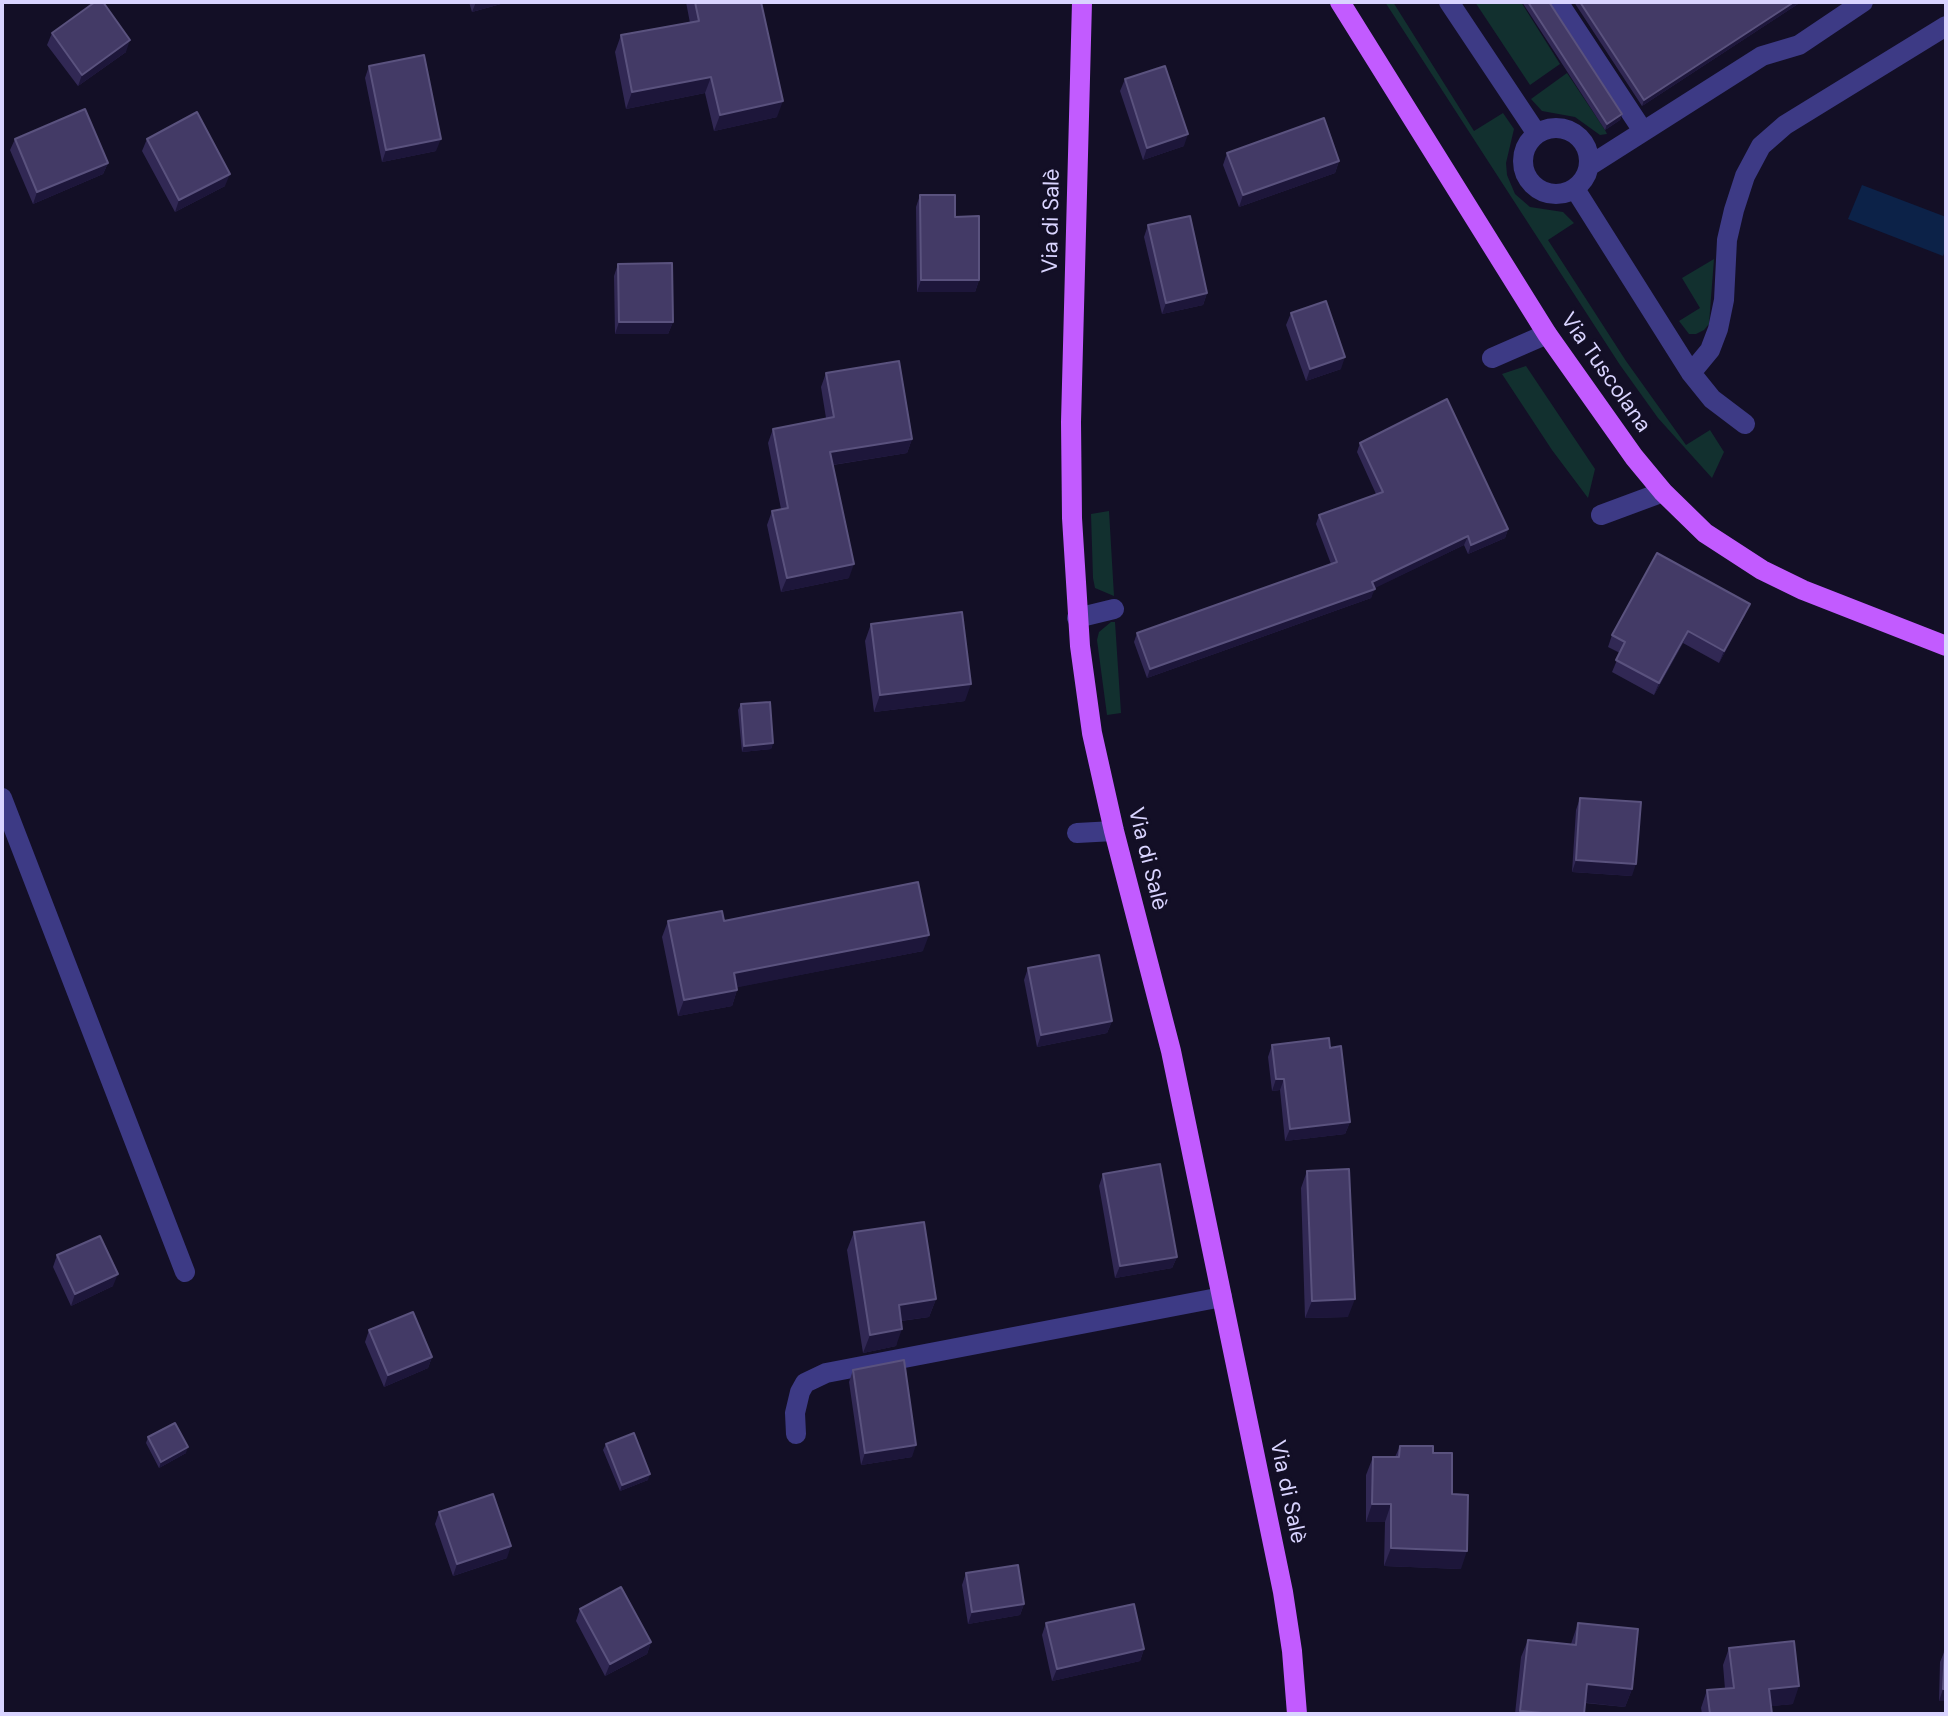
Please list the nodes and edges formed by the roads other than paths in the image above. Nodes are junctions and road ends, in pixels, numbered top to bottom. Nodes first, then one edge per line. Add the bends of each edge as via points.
1 (1082, 2) edge
2 (1340, 2) edge
3 (1449, 2) edge
4 (1558, 2) edge
5 (1863, 2) edge
6 (1946, 26) edge
7 (1643, 131) junction
8 (1537, 134) junction
9 (1589, 166) junction
10 (1575, 189) junction
11 (1547, 334) junction
12 (1492, 358) dead end
13 (1691, 373) junction
14 (1745, 424) dead end
15 (1663, 492) junction
16 (1601, 515) dead end
17 (1114, 609) dead end
18 (1077, 618) junction
19 (1946, 646) edge
20 (2, 798) edge
21 (1114, 831) junction
22 (1077, 833) dead end
23 (185, 1272) dead end
24 (1222, 1297) junction
25 (796, 1434) dead end
26 (1297, 1714) edge

1 - 18 main road, Via di Salè via 1071,422
2 - 11 main road, Via Tuscolana
3 - 8 lane
4 - 7 lane
5 - 7 lane via 1799,45 1762,56
6 - 13 lane via 1785,125 1761,146 1734,210 1718,329 1710,350
7 - 9 lane
8 - 9 lane via 1555,128 1574,133 1587,148
8 - 10 lane via 1524,150 1529,180 1556,195
9 - 10 lane
10 - 13 lane
11 - 12 lane
11 - 15 main road, Via Tuscolana
13 - 14 lane via 1712,399
15 - 16 lane
15 - 19 main road, Via Tuscolana via 1713,539 1762,570
17 - 18 lane
18 - 21 main road, Via di Salè via 1090,719
20 - 23 lane
21 - 22 lane
21 - 24 main road, Via di Salè via 1171,1051
24 - 25 lane via 826,1373 805,1383 800,1392
24 - 26 main road, Via di Salè via 1286,1604

